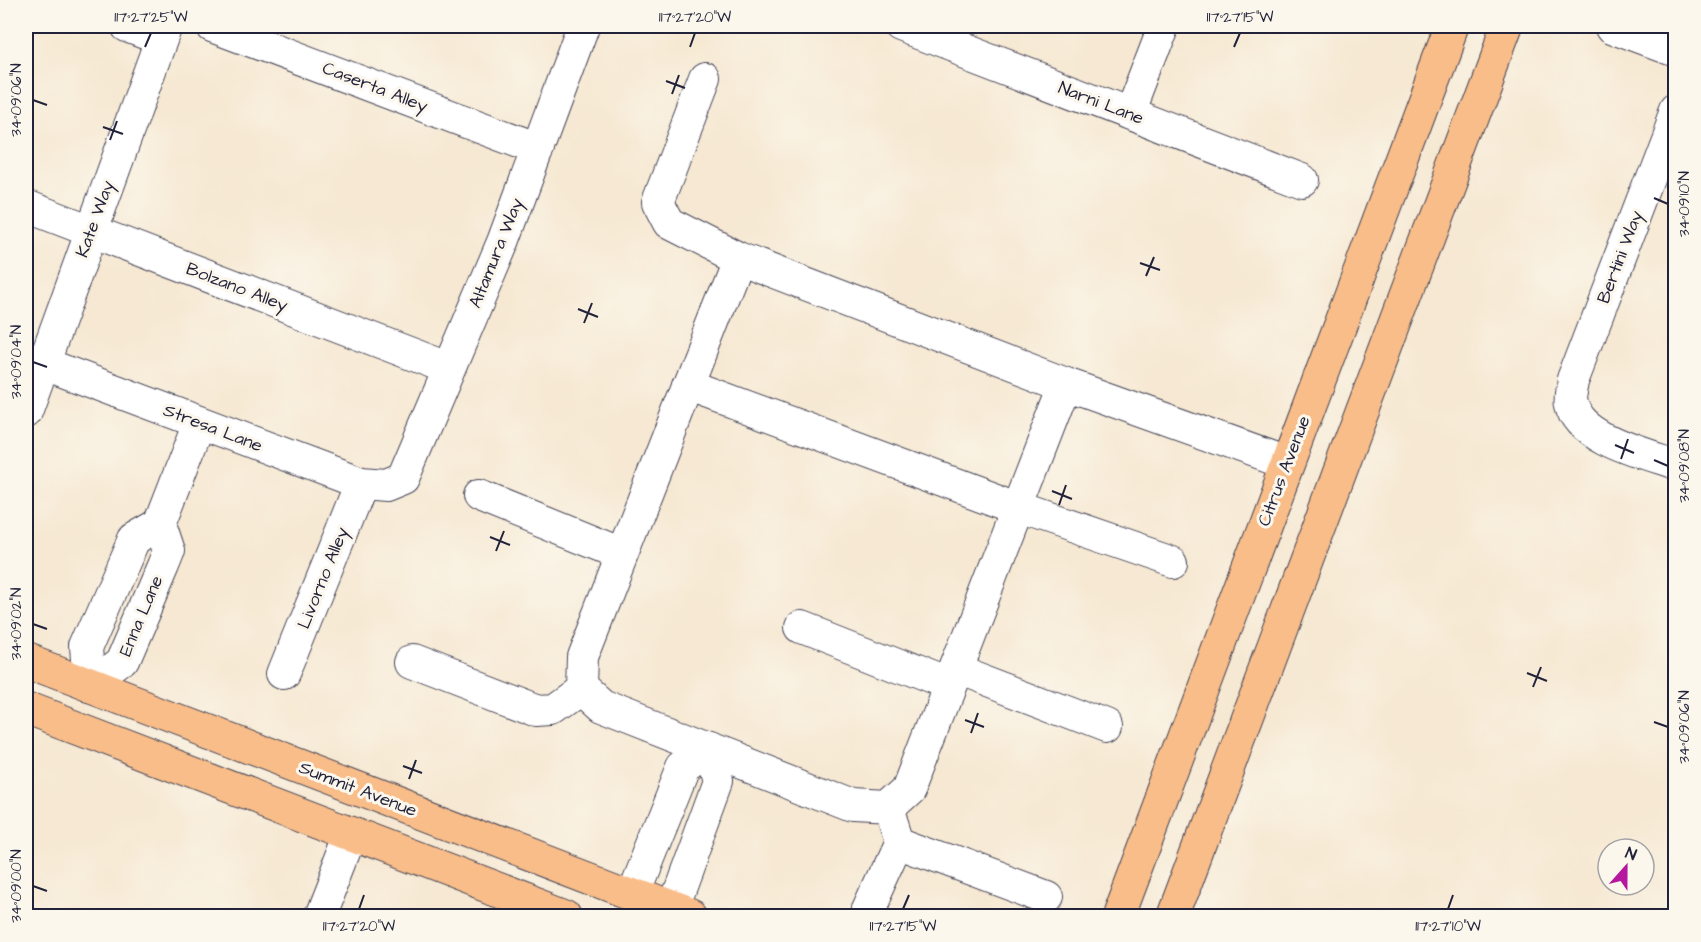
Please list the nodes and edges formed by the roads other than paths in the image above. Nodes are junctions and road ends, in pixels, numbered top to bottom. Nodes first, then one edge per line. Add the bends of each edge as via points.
1 (127, 26) edge
2 (212, 26) edge
3 (584, 26) edge
4 (901, 26) edge
5 (1164, 26) edge
6 (1452, 26) edge
7 (1506, 26) edge
8 (1612, 26) edge
9 (163, 32) edge
10 (1676, 50) edge
11 (705, 79) dead end
12 (1676, 111) edge
13 (1130, 114) junction
14 (538, 149) junction
15 (1302, 180) dead end
16 (26, 206) edge
17 (91, 231) junction
18 (738, 258) junction
19 (34, 360) edge
20 (448, 368) junction
21 (1066, 384) junction
22 (688, 385) junction
23 (26, 412) edge
24 (200, 423) junction
25 (1287, 463) junction
26 (1676, 466) edge
27 (403, 478) joint
28 (361, 483) junction
29 (479, 496) dead end
30 (1019, 508) junction
31 (622, 554) junction
32 (1173, 561) dead end
33 (802, 628) dead end
34 (26, 661) edge
35 (412, 662) dead end
36 (284, 674) dead end
37 (952, 677) junction
38 (90, 686) junction
39 (581, 688) junction
40 (26, 709) edge
41 (1107, 727) dead end
42 (709, 749) junction
43 (668, 803) junction
44 (888, 807) junction
45 (705, 816) junction
46 (351, 834) junction
47 (899, 842) junction
48 (632, 894) junction
49 (1046, 897) dead end
50 (869, 908) dead end
51 (681, 913) edge
52 (319, 916) edge
53 (566, 916) edge
54 (1118, 916) edge
55 (1173, 916) edge

1 - 9 street
2 - 14 street, Caserta Alley
3 - 14 street, Altamura Way
4 - 13 street, Narni Lane
5 - 13 street
6 - 25 main road, Citrus Avenue
7 - 55 main road
8 - 10 street
9 - 17 street, Kate Way
11 - 18 street via 658,202 669,223
12 - 26 street, Bertini Way via 1573,380 1570,403 1581,425 1610,442
13 - 15 street, Narni Lane
14 - 20 street, Altamura Way
16 - 17 street, Bolzano Alley
17 - 19 street, Kate Way
17 - 20 street, Bolzano Alley
18 - 21 street
18 - 22 street
19 - 23 street, Kate Way
19 - 24 street, Stresa Lane
20 - 27 street, Altamura Way
21 - 25 street
21 - 30 street
22 - 30 street
22 - 31 street
24 - 28 street, Stresa Lane
24 - 38 street, Enna Lane via 160,524 169,551 122,662
25 - 54 main road, Citrus Avenue
27 - 28 street, Stresa Lane via 386,485
28 - 36 street, Livorno Alley
29 - 31 street
30 - 32 street
30 - 37 street
31 - 39 street via 582,657
33 - 37 street
34 - 38 main road, Summit Avenue
35 - 39 street via 536,710 553,709
37 - 41 street
37 - 44 street via 909,789
38 - 48 main road, Summit Avenue
39 - 42 street via 601,707
40 - 46 main road
42 - 43 street via 683,767
42 - 44 street via 853,806
42 - 45 street via 718,781
43 - 45 street
43 - 48 street
44 - 47 street
45 - 51 street
46 - 52 street
46 - 53 main road
47 - 49 street
47 - 50 street
48 - 51 main road, Summit Avenue

